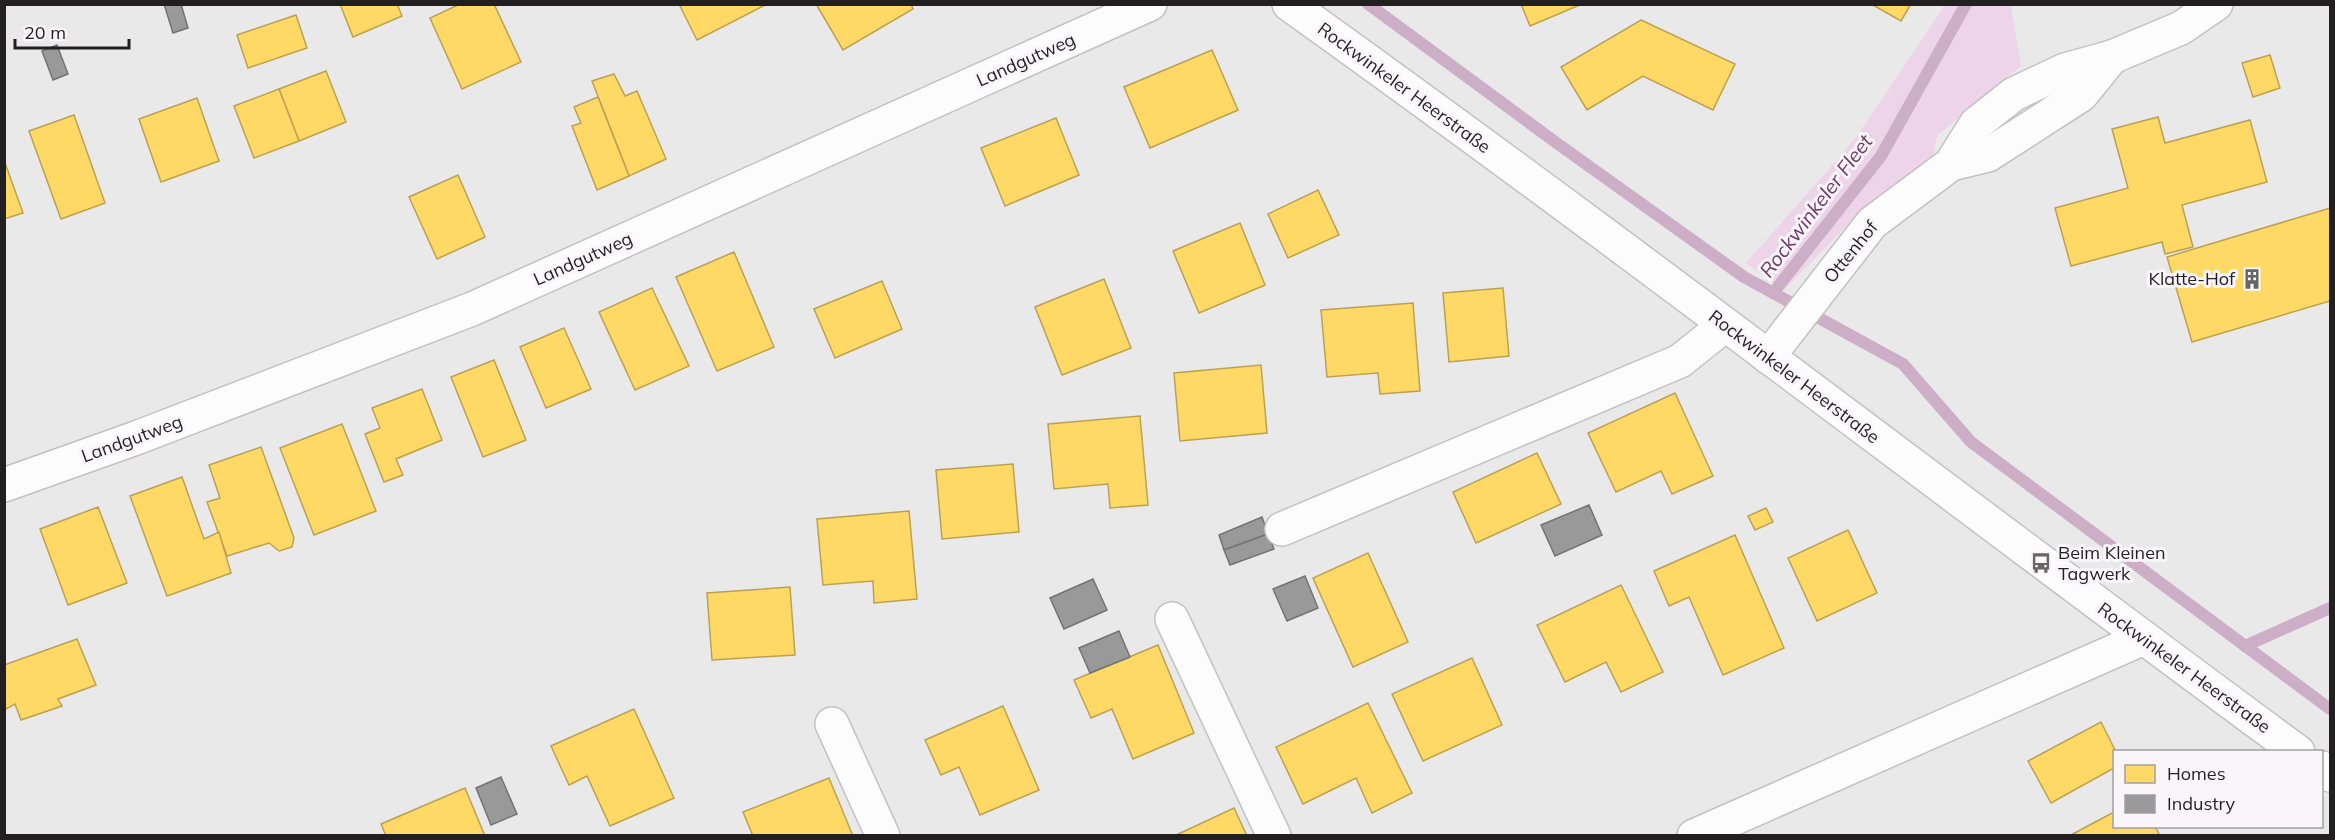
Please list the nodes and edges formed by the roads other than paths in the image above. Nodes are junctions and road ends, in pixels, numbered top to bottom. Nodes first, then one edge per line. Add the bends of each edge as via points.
1 (1150, 4) edge
2 (1289, 4) edge
3 (2216, 4) edge
4 (1725, 325) junction
5 (1768, 357) junction
6 (4, 485) edge
7 (1282, 529) dead end
8 (1172, 619) dead end
9 (2144, 638) junction
10 (832, 724) dead end
11 (2295, 750) edge
12 (883, 836) edge
13 (1274, 836) edge
14 (1694, 836) edge

1 - 6 street, Landgutweg via 472,309
2 - 4 street, Rockwinkeler Heerstraße
3 - 5 street, Ottenhof via 2181,28 2112,57 2081,95 1988,155 1951,164 1872,223
4 - 5 street, Rockwinkeler Heerstraße
4 - 7 street via 1680,361
5 - 9 street, Rockwinkeler Heerstraße
8 - 13 street
9 - 11 street, Rockwinkeler Heerstraße
9 - 14 street
10 - 12 street

